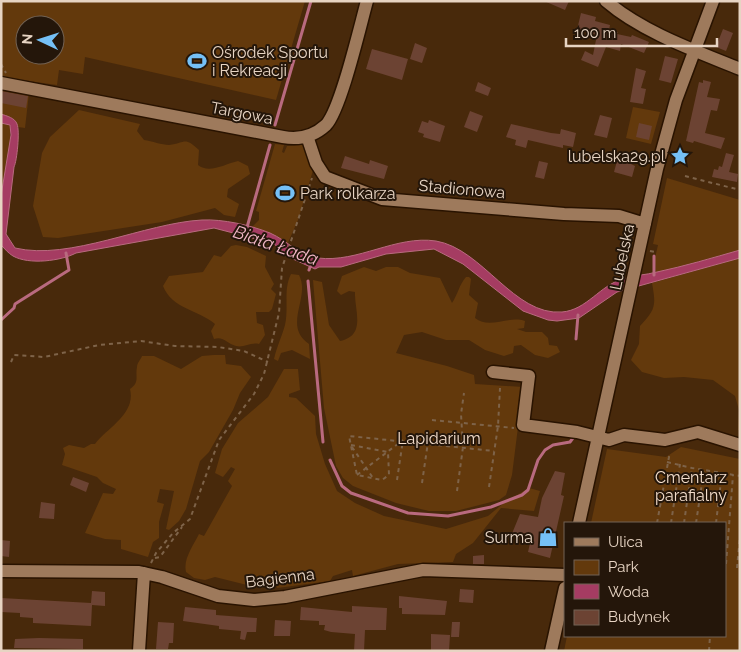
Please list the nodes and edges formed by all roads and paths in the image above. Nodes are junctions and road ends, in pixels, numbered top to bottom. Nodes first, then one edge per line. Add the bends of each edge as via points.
1 (367, 1) edge
2 (606, 1) edge
3 (713, 1) edge
4 (693, 50) junction
5 (1, 64) edge
6 (740, 69) edge
7 (4, 78) edge
8 (307, 136) junction
9 (313, 174) dead end
10 (684, 176) dead end
11 (740, 190) edge
12 (645, 224) junction
13 (650, 251) dead end
14 (655, 252) dead end
15 (11, 362) dead end
16 (268, 362) junction
17 (493, 372) dead end
18 (500, 388) dead end
19 (464, 393) dead end
20 (432, 420) dead end
21 (462, 423) junction
22 (522, 425) junction
23 (498, 426) junction
24 (599, 438) junction
25 (403, 440) junction
26 (428, 442) junction
27 (351, 445) junction
28 (740, 445) edge
29 (463, 447) junction
30 (494, 451) junction
31 (388, 452) junction
32 (666, 456) dead end
33 (667, 462) junction
34 (680, 464) junction
35 (366, 468) junction
36 (692, 468) junction
37 (704, 470) junction
38 (357, 474) junction
39 (722, 474) junction
40 (389, 475) junction
41 (733, 475) junction
42 (398, 476) junction
43 (740, 476) edge
44 (373, 478) junction
45 (397, 480) dead end
46 (422, 483) dead end
47 (488, 487) dead end
48 (456, 491) dead end
49 (579, 522) edge
50 (657, 522) edge
51 (671, 522) edge
52 (684, 522) edge
53 (696, 522) edge
54 (716, 522) edge
55 (182, 527) junction
56 (740, 536) edge
57 (155, 558) junction
58 (726, 564) edge
59 (737, 568) dead end
60 (1, 570) edge
61 (144, 573) junction
62 (564, 575) edge
63 (564, 592) edge
64 (710, 637) edge
65 (139, 651) edge
66 (550, 651) edge
67 (709, 651) edge

1 - 8 street via 334,111 326,124
2 - 4 street via 626,17
3 - 4 street, Lubelska
4 - 6 street
4 - 12 street, Lubelska via 667,132
5 - 7 path
7 - 8 street, Targowa via 20,86 283,138
8 - 12 street, Stadionowa via 316,163 325,177 382,199 619,216
9 - 16 path via 284,262
10 - 11 path
12 - 24 street, Lubelska
13 - 14 path
15 - 16 path via 14,355 44,357 98,345 141,341 244,351
16 - 55 path via 254,394 219,440 195,509
17 - 22 street via 529,376
18 - 23 path
19 - 21 path
20 - 21 path
21 - 23 path
21 - 29 path
22 - 23 path via 518,429
22 - 24 street
23 - 30 path
24 - 28 street via 609,440 624,435 665,440 698,432
24 - 49 street, Lubelska
25 - 26 path
25 - 27 path via 349,436
25 - 31 path
25 - 42 path
26 - 29 path
26 - 46 path
27 - 31 path
27 - 35 path
27 - 38 path
29 - 30 path
29 - 48 path
30 - 47 path
31 - 35 path
31 - 40 path
32 - 33 path
33 - 34 path
33 - 50 path
34 - 36 path
34 - 51 path
35 - 38 path
35 - 44 path
36 - 37 path
36 - 52 path
37 - 39 path
37 - 53 path
38 - 44 path
39 - 41 path
39 - 54 path
40 - 42 path
40 - 44 path via 382,480
41 - 43 path
41 - 58 path
42 - 45 path
55 - 57 path via 160,557
55 - 57 path via 172,533
56 - 59 path
57 - 61 path
60 - 61 street, Bagienna
61 - 62 street, Bagienna via 218,596 254,600 423,570
61 - 65 street
63 - 66 street
64 - 67 path

